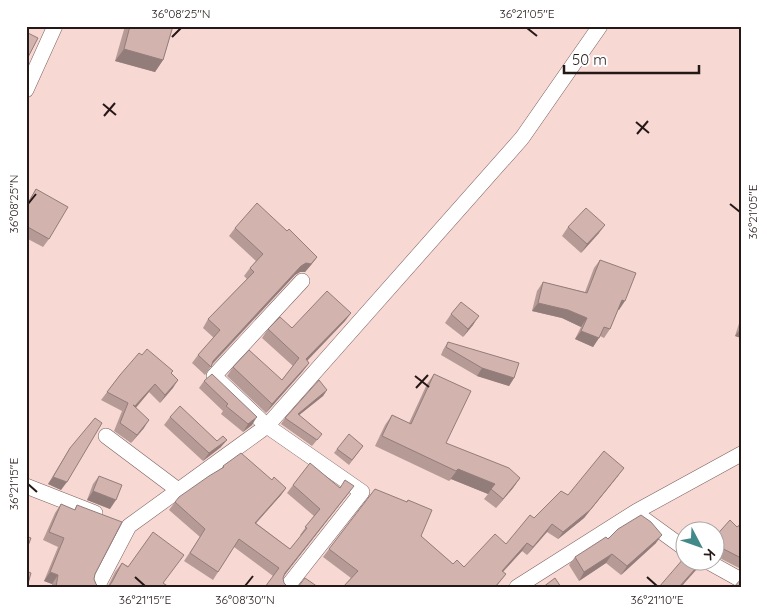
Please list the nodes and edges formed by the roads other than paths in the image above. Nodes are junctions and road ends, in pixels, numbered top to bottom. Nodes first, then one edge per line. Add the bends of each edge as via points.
1 (55, 26) edge
2 (600, 26) edge
3 (26, 90) edge
4 (302, 280) dead end
5 (267, 426) junction
6 (106, 436) dead end
7 (741, 454) edge
8 (26, 486) edge
9 (178, 490) junction
10 (635, 512) junction
11 (129, 526) junction
12 (674, 541) edge
13 (723, 570) edge
14 (741, 580) edge
15 (97, 587) edge
16 (287, 587) edge
17 (517, 587) edge

1 - 3 street
2 - 5 street via 522,138
4 - 5 street via 214,376
5 - 9 street
5 - 16 street via 362,492
6 - 9 street
7 - 10 street
8 - 11 street
9 - 11 street
10 - 12 street
10 - 17 street
11 - 15 street
13 - 14 street

